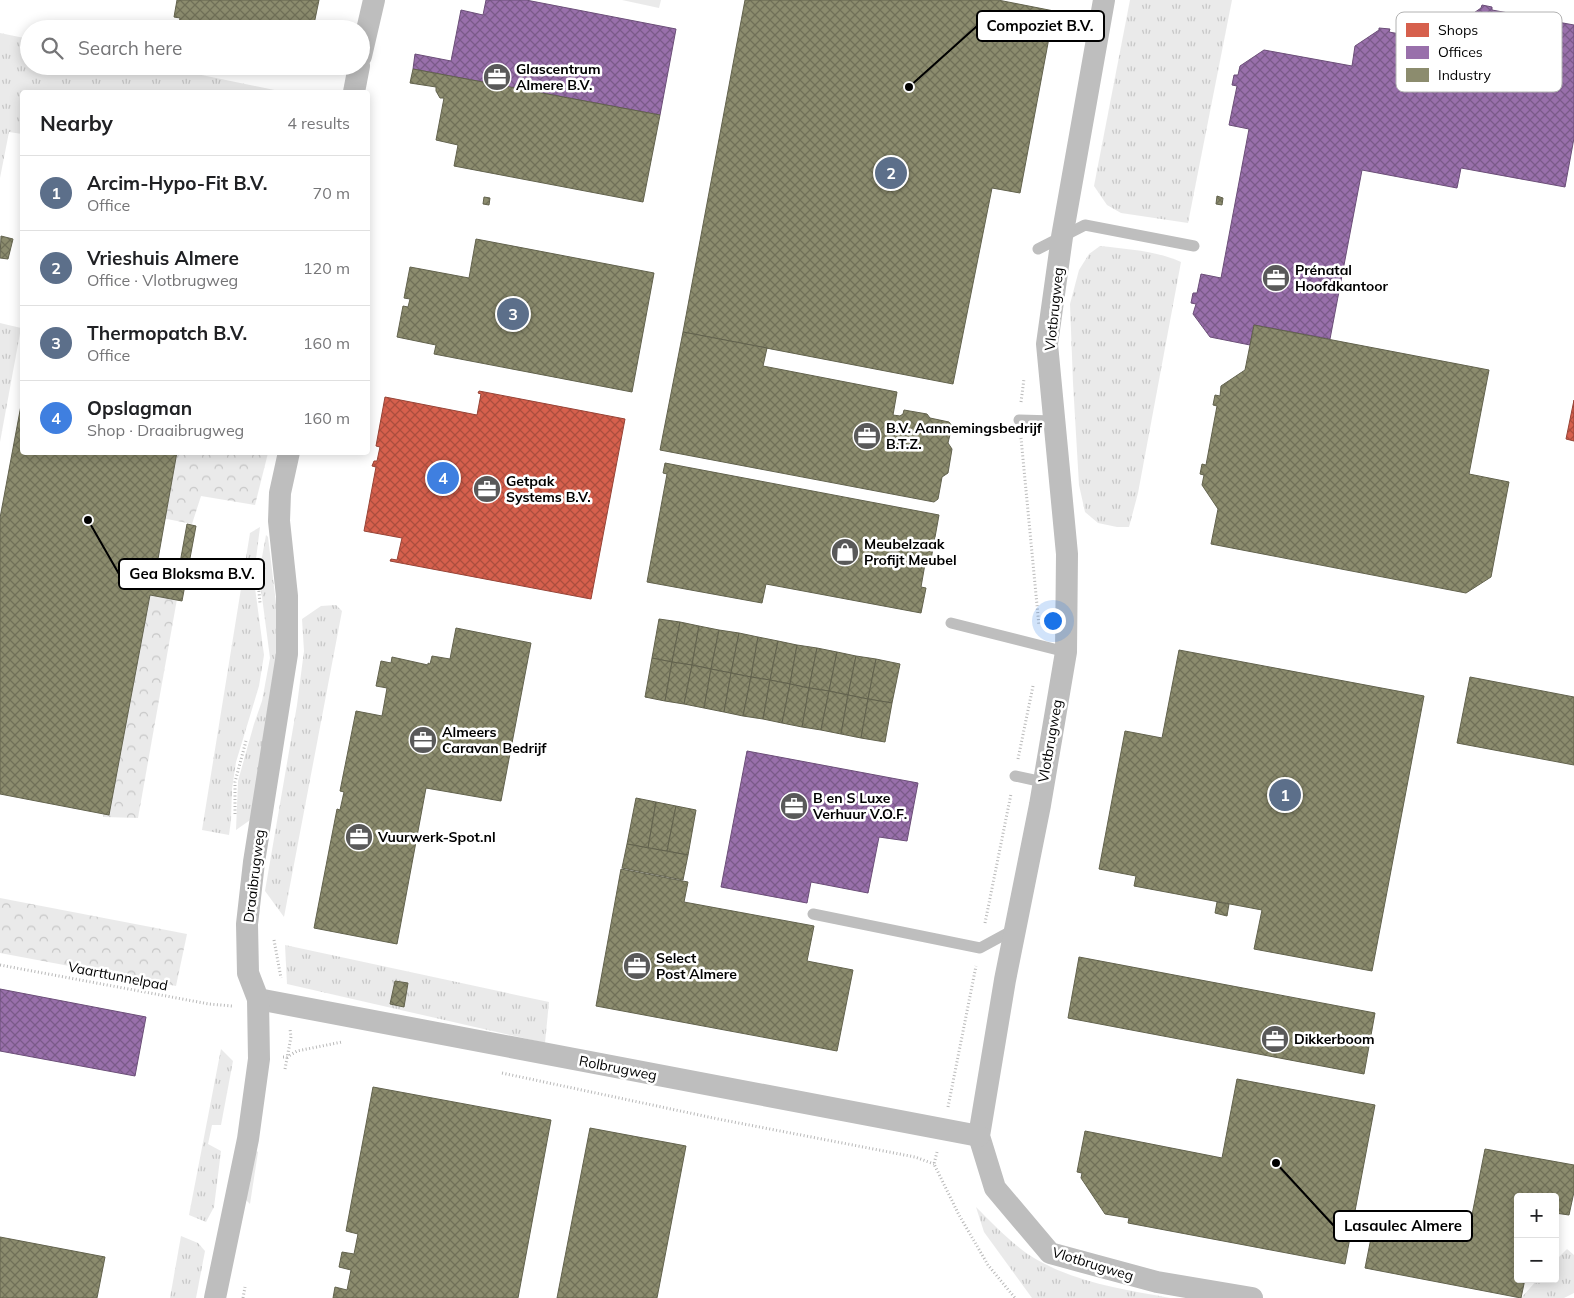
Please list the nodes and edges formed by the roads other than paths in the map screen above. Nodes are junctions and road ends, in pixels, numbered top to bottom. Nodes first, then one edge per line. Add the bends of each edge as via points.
1 (374, 0) edge
2 (1104, 0) edge
3 (369, 20) edge
4 (357, 75) edge
5 (354, 90) edge
6 (1062, 236) junction
7 (1194, 246) dead end
8 (1038, 249) dead end
9 (1019, 420) dead end
10 (1054, 421) junction
11 (288, 455) edge
12 (951, 624) dead end
13 (1066, 652) junction
14 (1015, 776) dead end
15 (1043, 782) junction
16 (813, 914) dead end
17 (1015, 929) junction
18 (258, 999) junction
19 (979, 1136) junction
20 (215, 1298) edge
21 (1252, 1298) edge

1 - 3 street
2 - 6 street, Vlotbrugweg
4 - 5 street
6 - 7 lane via 1085,225
6 - 8 lane
6 - 10 street, Vlotbrugweg via 1048,344
9 - 10 lane
10 - 13 street, Vlotbrugweg via 1066,554
11 - 18 street, Draaibrugweg via 280,493 279,521 287,596 287,654 247,924 248,973
12 - 13 lane
13 - 15 street, Vlotbrugweg
14 - 15 lane
15 - 17 street, Vlotbrugweg
16 - 17 lane via 980,948
17 - 19 street, Vlotbrugweg
18 - 19 street, Rolbrugweg
18 - 20 street, Draaibrugweg via 259,1059 248,1139
19 - 21 street, Vlotbrugweg via 995,1188 1050,1253 1157,1282

